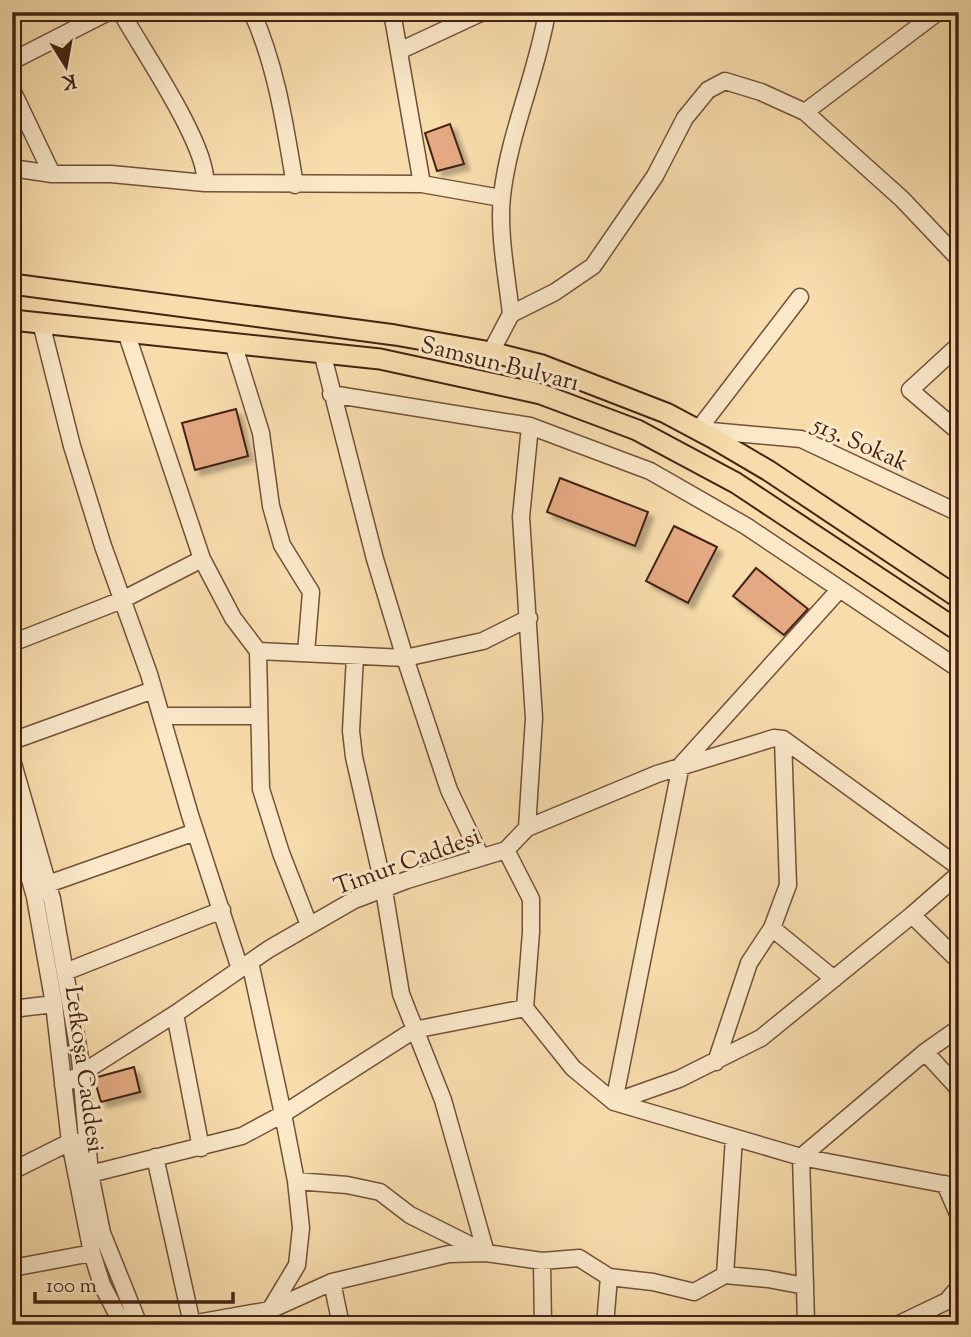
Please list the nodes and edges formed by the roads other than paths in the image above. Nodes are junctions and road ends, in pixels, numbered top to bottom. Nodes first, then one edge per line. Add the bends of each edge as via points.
1 (108, 12) edge
2 (121, 12) edge
3 (253, 12) edge
4 (392, 12) edge
5 (483, 12) edge
6 (939, 12) edge
7 (542, 16) edge
8 (399, 51) junction
9 (12, 61) edge
10 (12, 90) edge
11 (805, 112) junction
12 (12, 168) edge
13 (52, 174) junction
14 (205, 183) junction
15 (422, 184) junction
16 (295, 185) junction
17 (501, 198) junction
18 (959, 259) edge
19 (12, 284) edge
20 (800, 297) dead end
21 (511, 314) junction
22 (12, 320) edge
23 (41, 323) junction
24 (126, 332) junction
25 (233, 343) junction
26 (959, 345) edge
27 (322, 352) junction
28 (491, 352) junction
29 (331, 394) junction
30 (530, 426) junction
31 (698, 430) junction
32 (959, 432) edge
33 (959, 513) edge
34 (202, 559) junction
35 (839, 590) junction
36 (959, 598) edge
37 (122, 600) junction
38 (529, 618) junction
39 (959, 631) edge
40 (12, 643) edge
41 (258, 651) junction
42 (306, 653) junction
43 (355, 656) junction
44 (405, 658) junction
45 (959, 669) edge
46 (153, 690) junction
47 (161, 716) junction
48 (258, 716) junction
49 (783, 739) junction
50 (12, 741) edge
51 (12, 760) edge
52 (681, 765) junction
53 (12, 816) edge
54 (527, 828) junction
55 (195, 832) junction
56 (506, 850) junction
57 (481, 857) junction
58 (959, 867) edge
59 (959, 874) edge
60 (48, 884) junction
61 (384, 888) junction
62 (222, 910) junction
63 (912, 915) junction
64 (309, 925) junction
65 (772, 928) junction
66 (959, 961) edge
67 (245, 965) junction
68 (65, 972) junction
69 (834, 979) junction
70 (54, 1004) junction
71 (525, 1008) junction
72 (12, 1009) edge
73 (175, 1014) junction
74 (959, 1028) edge
75 (414, 1030) junction
76 (925, 1052) junction
77 (716, 1062) junction
78 (82, 1074) junction
79 (63, 1085) junction
80 (959, 1089) edge
81 (614, 1102) junction
82 (283, 1114) junction
83 (734, 1138) junction
84 (88, 1141) junction
85 (70, 1142) junction
86 (201, 1148) junction
87 (155, 1157) junction
88 (801, 1157) junction
89 (12, 1171) edge
90 (90, 1174) junction
91 (296, 1181) junction
92 (952, 1186) edge
93 (959, 1216) edge
94 (92, 1253) junction
95 (486, 1253) junction
96 (542, 1261) junction
97 (12, 1268) edge
98 (725, 1275) junction
99 (609, 1277) junction
100 (332, 1282) junction
101 (805, 1286) junction
102 (959, 1287) edge
103 (271, 1317) edge
104 (189, 1324) edge
105 (123, 1325) edge
106 (139, 1325) edge
107 (341, 1325) edge
108 (542, 1325) edge
109 (606, 1325) edge
110 (806, 1325) edge
111 (897, 1325) edge

1 - 9 street
2 - 14 street via 190,132 206,172
3 - 16 street via 281,97
4 - 8 street
5 - 8 street
6 - 11 street
7 - 17 street
8 - 15 street
10 - 13 street
11 - 18 street via 902,199
11 - 21 street via 725,81 708,90 685,118 655,176 593,266
12 - 13 street
13 - 14 street
14 - 16 street
15 - 16 street
15 - 17 street
17 - 21 street
19 - 28 main road
20 - 31 street
21 - 28 street
22 - 23 main road, Samsun Bulvarı
23 - 24 main road, Samsun Bulvarı
23 - 37 street via 72,446
24 - 25 main road, Samsun Bulvarı
24 - 34 street
25 - 27 main road, Samsun Bulvarı
25 - 42 street via 261,433 271,506 282,545 311,592
26 - 32 street via 910,390
27 - 29 street
27 - 39 main road, Samsun Bulvarı via 380,359 541,394 637,430 736,482
28 - 31 main road via 588,382
29 - 30 street
29 - 44 street
30 - 35 street via 650,471 746,526
30 - 38 street via 521,517
31 - 33 street, 513. Sokak via 800,439
31 - 36 main road via 769,471
34 - 37 street
34 - 41 street via 233,618
35 - 45 street
35 - 52 street
37 - 40 street
37 - 46 street
38 - 44 street via 483,641
38 - 54 street via 534,718
41 - 42 street
41 - 48 street
42 - 43 street
43 - 44 street
43 - 61 street via 354,757
44 - 57 street via 449,790
46 - 47 street
46 - 50 street
47 - 48 street
47 - 55 street
48 - 64 street via 261,789
49 - 52 street, Timur Caddesi
49 - 58 street
49 - 65 street via 788,885
51 - 60 street
52 - 54 street, Timur Caddesi
52 - 81 street
53 - 70 street, Lefkoşa Caddesi via 35,897
54 - 56 street, Timur Caddesi
55 - 60 street
55 - 62 street
56 - 57 street, Timur Caddesi
56 - 71 street via 531,899
57 - 61 street, Timur Caddesi
59 - 63 street
60 - 68 street
61 - 64 street, Timur Caddesi
61 - 75 street via 401,994
62 - 67 street
62 - 68 street
63 - 66 street
63 - 69 street
64 - 67 street, Timur Caddesi
65 - 69 street
65 - 77 street via 749,963
67 - 73 street, Timur Caddesi
67 - 82 street
68 - 78 street
69 - 77 street via 761,1038
70 - 72 street
70 - 79 street, Lefkoşa Caddesi
71 - 75 street
71 - 81 street via 573,1068
73 - 78 street, Timur Caddesi
73 - 86 street
74 - 76 street
75 - 82 street
75 - 95 street via 443,1100
76 - 80 street
76 - 88 street
77 - 81 street
78 - 79 street, Timur Caddesi
78 - 84 street
79 - 85 street, Lefkoşa Caddesi
81 - 83 street
82 - 86 street via 242,1136
82 - 91 street
83 - 88 street
83 - 98 street
84 - 85 street
84 - 90 street
85 - 89 street
85 - 94 street, Lefkoşa Caddesi
86 - 87 street
87 - 90 street
87 - 104 street
88 - 92 street
88 - 101 street
90 - 106 street via 102,1233
91 - 95 street via 380,1192 410,1215
91 - 103 street via 302,1228 297,1265
92 - 93 street
94 - 97 street
94 - 105 street, Lefkoşa Caddesi
95 - 96 street
95 - 100 street via 449,1254
96 - 99 street via 579,1258
96 - 108 street
98 - 99 street via 694,1292
98 - 101 street
99 - 109 street
100 - 103 street
100 - 107 street
101 - 110 street
102 - 111 street via 947,1301
103 - 104 street

